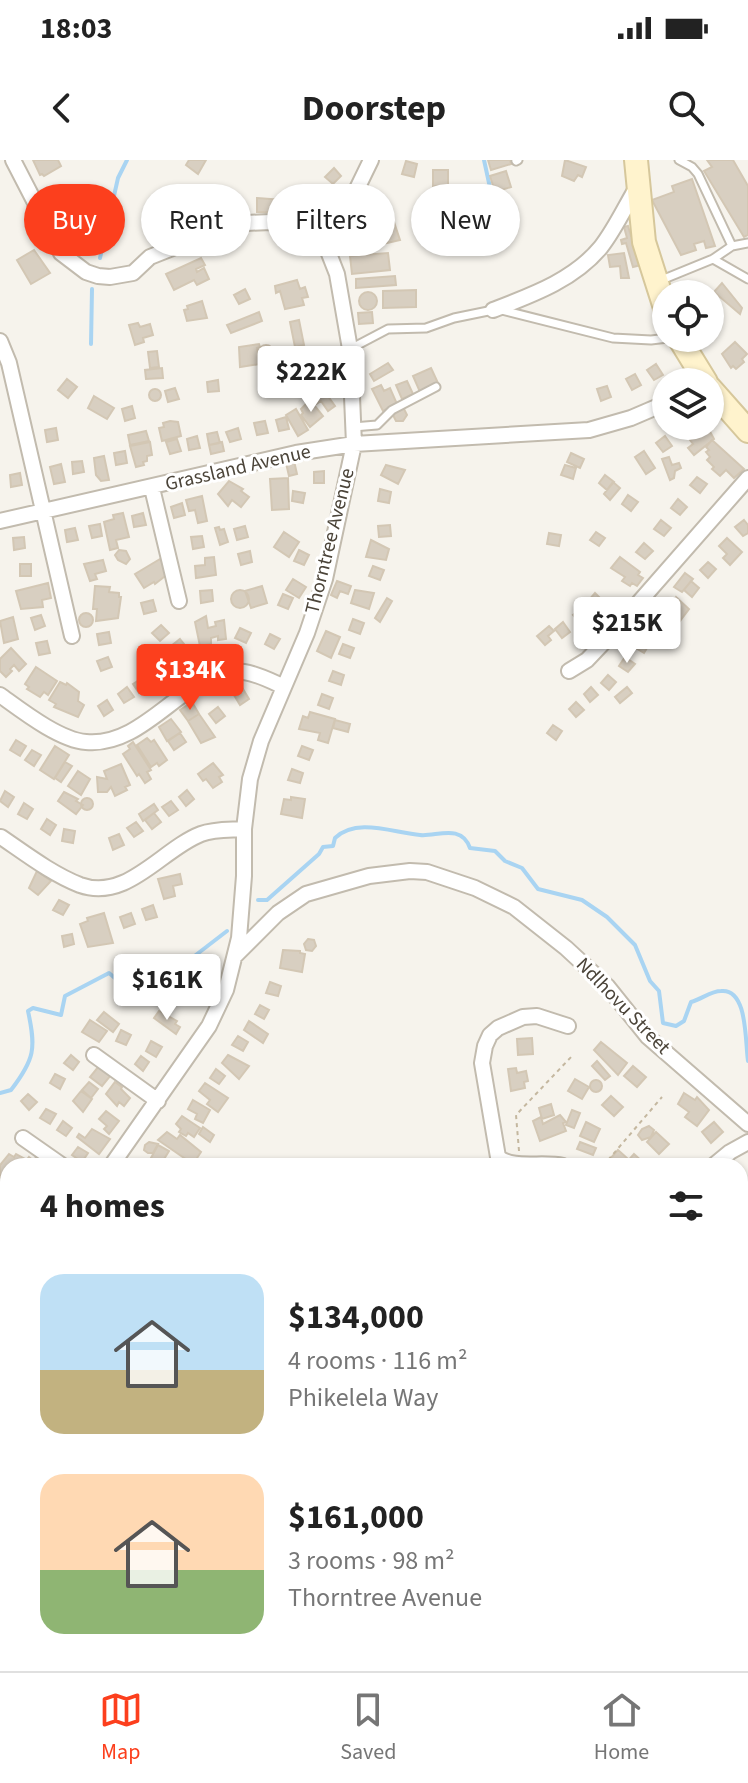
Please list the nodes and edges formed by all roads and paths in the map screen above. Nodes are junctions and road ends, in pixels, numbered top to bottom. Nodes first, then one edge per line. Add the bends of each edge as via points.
1 (13, 160) edge
2 (371, 160) edge
3 (636, 160) edge
4 (679, 160) edge
5 (359, 184) edge
6 (637, 187) junction
7 (267, 222) edge
8 (748, 243) edge
9 (732, 246) junction
10 (330, 256) edge
11 (713, 259) junction
12 (748, 279) edge
13 (655, 280) edge
14 (663, 280) edge
15 (493, 310) junction
16 (652, 340) edge
17 (0, 341) edge
18 (350, 349) junction
19 (436, 387) dead end
20 (724, 404) edge
21 (652, 409) edge
22 (353, 427) junction
23 (748, 431) edge
24 (354, 444) junction
25 (748, 478) edge
26 (152, 488) junction
27 (44, 510) junction
28 (0, 521) edge
29 (179, 601) dead end
30 (72, 636) dead end
31 (569, 671) dead end
32 (284, 687) junction
33 (0, 695) edge
34 (244, 829) junction
35 (1, 837) edge
36 (235, 956) junction
37 (568, 1026) dead end
38 (94, 1055) dead end
39 (572, 1056) dead end
40 (662, 1097) dead end
41 (158, 1101) junction
42 (748, 1124) edge
43 (23, 1138) dead end
44 (748, 1142) edge
45 (52, 1158) edge
46 (117, 1158) edge
47 (499, 1158) edge
48 (520, 1158) edge
49 (610, 1158) edge
50 (723, 1158) edge

1 - 7 street via 61,253 98,276 133,273 150,257 215,231
2 - 5 street
3 - 6 street
4 - 9 lane via 698,174
6 - 13 street
6 - 15 street via 589,259 537,293
8 - 9 lane
9 - 11 lane
10 - 18 street, Thorntree Avenue
11 - 12 lane
11 - 14 lane
15 - 16 lane via 613,338
15 - 18 lane via 426,328 388,329
17 - 27 street
18 - 22 street, Thorntree Avenue
19 - 22 lane via 392,410 377,425
20 - 23 street
21 - 24 street, Grassland Avenue via 589,430
22 - 24 street, Thorntree Avenue
24 - 26 street, Grassland Avenue
24 - 32 street, Thorntree Avenue via 325,579
25 - 31 street via 605,641
26 - 27 street, Grassland Avenue
26 - 29 street
27 - 28 street, Grassland Avenue
27 - 30 street
32 - 33 street via 243,672 225,672 143,725 102,742 69,737
32 - 34 street, Thorntree Avenue via 250,779
34 - 35 street via 199,834 133,878 108,887 70,880
34 - 36 street, Thorntree Avenue
36 - 41 street, Thorntree Avenue via 223,1000
36 - 42 street, Ndlhovu Street via 278,913 306,894 369,876 410,871 439,876 514,907 566,948 607,986 648,1037
37 - 47 street via 523,1017 498,1028 485,1046 482,1063
38 - 41 street
39 - 48 path via 516,1115
40 - 49 path
41 - 46 street, Thorntree Avenue
43 - 45 street
44 - 50 street

